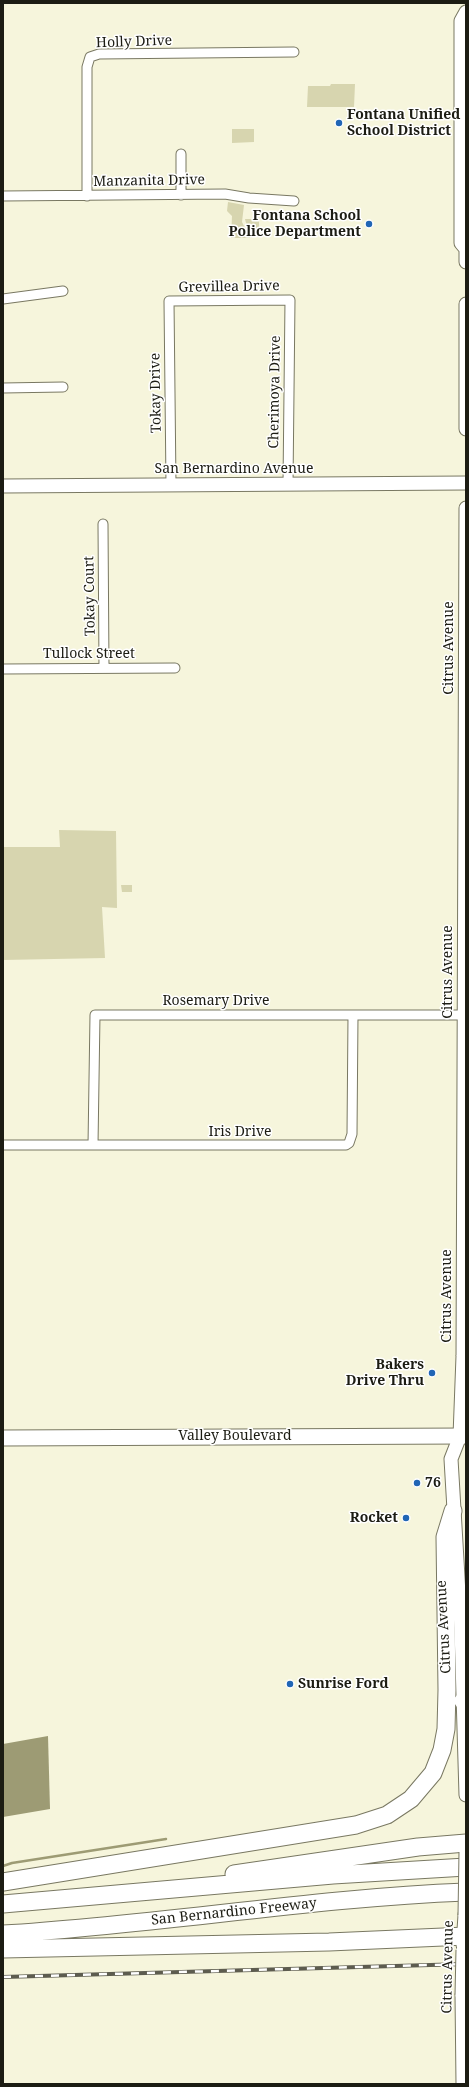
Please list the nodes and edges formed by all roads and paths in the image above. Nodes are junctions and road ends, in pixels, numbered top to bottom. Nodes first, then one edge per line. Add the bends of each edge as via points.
1 (466, 12) edge
2 (294, 52) dead end
3 (181, 154) dead end
4 (181, 195) junction
5 (3, 196) edge
6 (87, 196) junction
7 (294, 201) dead end
8 (466, 249) edge
9 (466, 262) edge
10 (63, 292) dead end
11 (3, 299) edge
12 (290, 300) joint
13 (169, 301) joint
14 (466, 304) edge
15 (63, 387) dead end
16 (3, 388) edge
17 (466, 428) edge
18 (466, 483) edge
19 (288, 484) junction
20 (171, 485) junction
21 (3, 486) edge
22 (466, 508) edge
23 (103, 524) dead end
24 (466, 605) edge
25 (3, 668) edge
26 (104, 668) junction
27 (175, 668) dead end
28 (465, 841) edge
29 (465, 1015) edge
30 (353, 1016) junction
31 (3, 1145) edge
32 (93, 1145) junction
33 (465, 1284) edge
34 (3, 1438) edge
35 (464, 1440) edge
36 (453, 1512) junction
37 (465, 1701) edge
38 (466, 1795) edge
39 (466, 1843) edge
40 (466, 1852) edge
41 (466, 1867) edge
42 (3, 1882) edge
43 (466, 1892) edge
44 (139, 1893) junction
45 (3, 1904) edge
46 (3, 1934) edge
47 (464, 1940) edge
48 (3, 1949) edge
49 (463, 2084) edge

1 - 8 main road via 461,21 461,243
2 - 6 street, Holly Drive via 99,54 90,57 87,67
3 - 4 street
4 - 6 street, Manzanita Drive
4 - 7 street, Manzanita Drive via 225,194
5 - 6 street, Manzanita Drive
8 - 9 main road
10 - 11 street
12 - 13 street, Grevillea Drive
12 - 19 street, Cherimoya Drive
13 - 20 street, Tokay Drive
14 - 17 main road
15 - 16 street
18 - 19 main road, San Bernardino Avenue
19 - 20 main road, San Bernardino Avenue
20 - 21 main road, San Bernardino Avenue
22 - 24 main road, Citrus Avenue
23 - 26 street, Tokay Court
24 - 28 main road, Citrus Avenue
25 - 26 street, Tullock Street
26 - 27 street, Tullock Street
28 - 29 main road, Citrus Avenue
29 - 30 street, Rosemary Drive
29 - 33 main road, Citrus Avenue
30 - 32 street, Iris Drive via 352,1134 350,1143 346,1145
30 - 32 street, Rosemary Drive via 95,1015
31 - 32 street, Iris Drive
33 - 35 main road, Citrus Avenue
34 - 35 main road, Valley Boulevard
35 - 36 main road, Citrus Avenue via 451,1459
36 - 37 main road, Citrus Avenue
36 - 42 highway via 445,1537 447,1690 444,1743 433,1773 411,1799 387,1815 356,1825
37 - 38 main road, Citrus Avenue
39 - 44 highway via 418,1847 269,1868
40 - 47 main road, Citrus Avenue, bridge
41 - 44 highway, San Bernardino Freeway via 326,1876
43 - 46 highway, San Bernardino Freeway via 332,1901
44 - 45 highway, San Bernardino Freeway
47 - 48 highway
47 - 49 main road, Citrus Avenue, bridge

